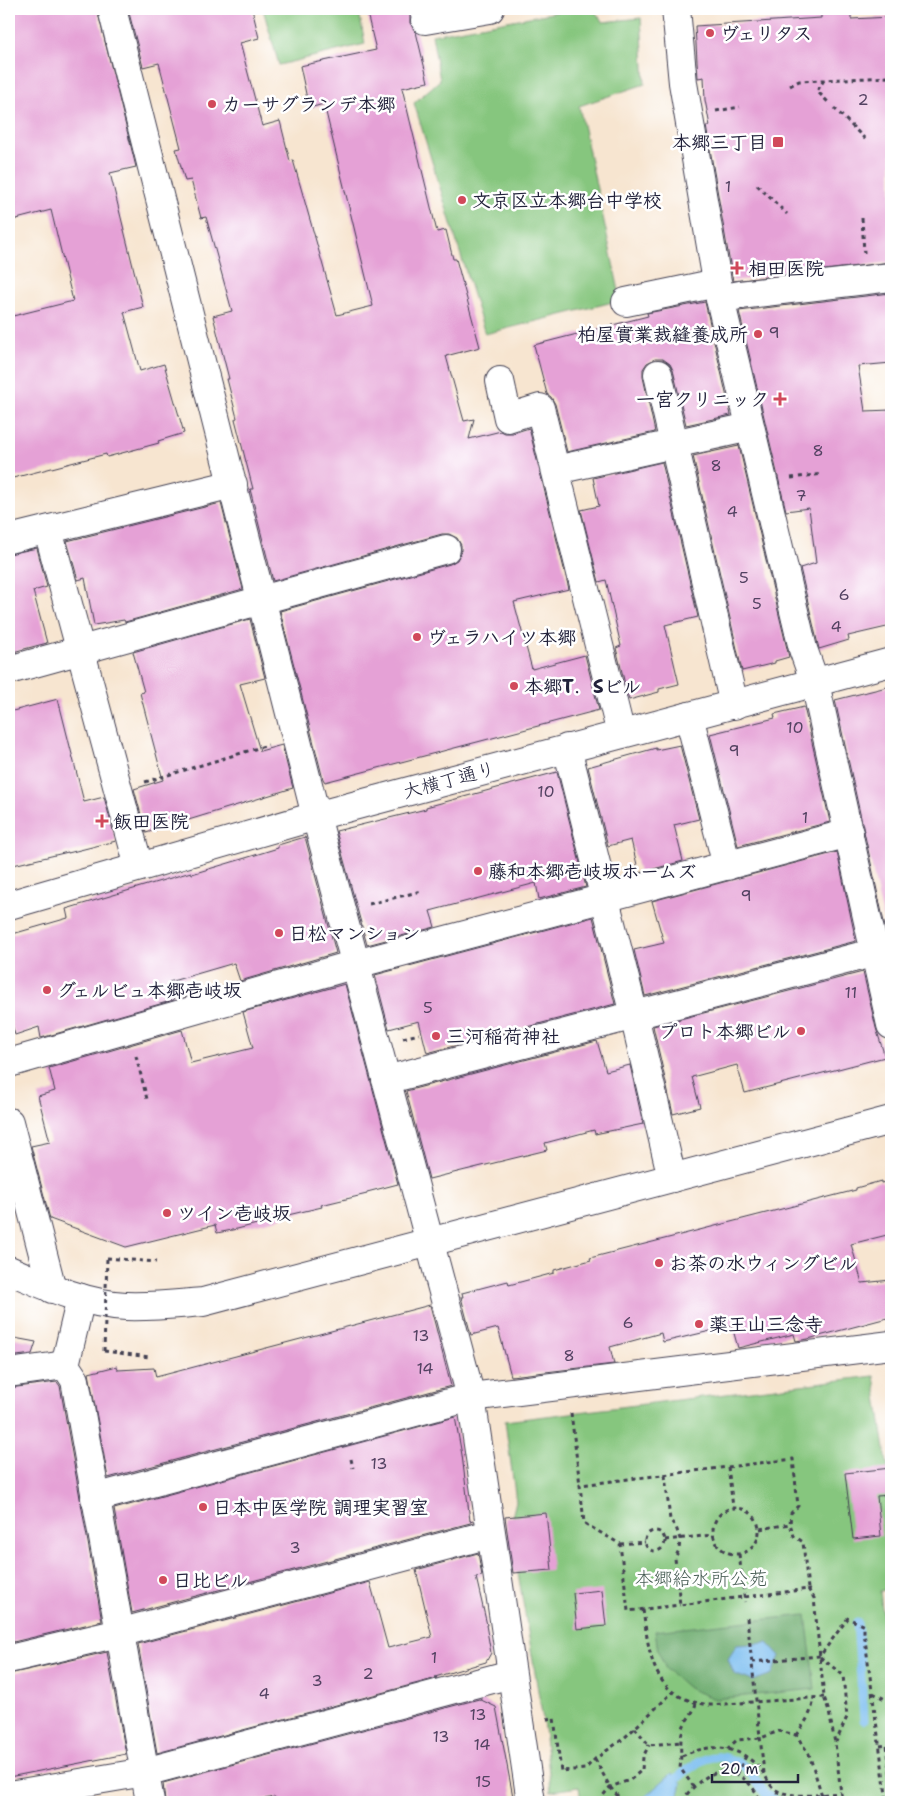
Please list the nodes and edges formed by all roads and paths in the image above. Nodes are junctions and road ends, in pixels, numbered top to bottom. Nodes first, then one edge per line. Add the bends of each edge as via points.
1 (112, 9) edge
2 (490, 9) edge
3 (676, 9) edge
4 (425, 20) dead end
5 (891, 77) edge
6 (824, 80) junction
7 (790, 86) dead end
8 (829, 103) dead end
9 (834, 108) dead end
10 (866, 140) dead end
11 (758, 185) dead end
12 (787, 214) dead end
13 (862, 218) dead end
14 (878, 278) edge
15 (719, 291) junction
16 (626, 302) dead end
17 (658, 374) dead end
18 (500, 382) dead end
19 (750, 427) junction
20 (674, 444) junction
21 (556, 470) junction
22 (233, 484) junction
23 (48, 530) junction
24 (9, 539) edge
25 (446, 549) dead end
26 (261, 600) junction
27 (80, 650) junction
28 (891, 662) edge
29 (9, 670) edge
30 (815, 683) junction
31 (734, 705) junction
32 (689, 716) junction
33 (621, 734) junction
34 (296, 737) junction
35 (567, 748) junction
36 (118, 790) junction
37 (316, 816) junction
38 (849, 833) junction
39 (728, 866) junction
40 (139, 867) junction
41 (422, 891) dead end
42 (604, 899) junction
43 (9, 905) edge
44 (342, 911) junction
45 (876, 952) junction
46 (356, 964) junction
47 (634, 1015) junction
48 (891, 1025) edge
49 (129, 1029) junction
50 (9, 1063) edge
51 (386, 1080) junction
52 (146, 1099) dead end
53 (891, 1120) edge
54 (9, 1122) edge
55 (672, 1178) junction
56 (429, 1242) junction
57 (156, 1262) dead end
58 (9, 1270) edge
59 (52, 1289) junction
60 (81, 1298) junction
61 (891, 1345) edge
62 (149, 1357) dead end
63 (65, 1366) junction
64 (9, 1372) edge
65 (471, 1397) junction
66 (570, 1407) dead end
67 (728, 1467) junction
68 (665, 1475) junction
69 (580, 1485) junction
70 (95, 1498) junction
71 (733, 1507) junction
72 (790, 1524) junction
73 (760, 1528) junction
74 (490, 1534) junction
75 (713, 1535) junction
76 (665, 1540) junction
77 (680, 1540) junction
78 (645, 1542) junction
79 (620, 1544) junction
80 (739, 1554) junction
81 (808, 1589) junction
82 (745, 1597) junction
83 (745, 1602) dead end
84 (680, 1605) junction
85 (643, 1610) junction
86 (748, 1620) dead end
87 (119, 1633) junction
88 (820, 1656) junction
89 (9, 1659) edge
90 (752, 1662) junction
91 (511, 1674) junction
92 (673, 1692) junction
93 (872, 1693) junction
94 (824, 1697) junction
95 (814, 1698) junction
96 (757, 1702) junction
97 (891, 1702) edge
98 (696, 1704) junction
99 (554, 1718) dead end
100 (635, 1728) junction
101 (796, 1735) junction
102 (760, 1738) junction
103 (681, 1742) junction
104 (835, 1743) junction
105 (649, 1745) junction
106 (880, 1746) junction
107 (728, 1749) junction
108 (682, 1756) junction
109 (746, 1756) junction
110 (595, 1759) junction
111 (145, 1772) junction
112 (737, 1774) junction
113 (764, 1774) junction
114 (891, 1779) edge
115 (610, 1787) junction
116 (694, 1787) junction
117 (778, 1791) junction
118 (841, 1793) junction
119 (822, 1794) junction
120 (9, 1795) edge
121 (150, 1802) edge
122 (531, 1802) edge
123 (601, 1802) edge
124 (624, 1802) edge
125 (684, 1802) edge
126 (761, 1802) edge
127 (775, 1802) edge
128 (824, 1802) edge
129 (842, 1802) edge
130 (887, 1802) edge

1 - 22 street
2 - 4 street
3 - 15 street via 683,82
5 - 6 path
6 - 7 path via 799,81
6 - 8 path via 817,91
9 - 10 path
11 - 12 path
13 - 14 path
14 - 15 street via 740,295
15 - 16 street
15 - 19 street
17 - 20 street
18 - 21 street via 508,418 540,408
19 - 20 street
19 - 30 street via 803,649
20 - 21 street
20 - 31 street
21 - 33 street
22 - 23 street
22 - 26 street
23 - 24 street
23 - 27 street
25 - 26 street
26 - 27 street
26 - 34 street
27 - 29 street
27 - 36 street
28 - 30 street, 大横丁通り
30 - 31 street, 大横丁通り
30 - 38 street
31 - 32 street, 大横丁通り
32 - 33 street, 大横丁通り
32 - 39 street
33 - 35 street, 大横丁通り
34 - 36 path
34 - 37 street
35 - 37 street, 大横丁通り
35 - 42 street
36 - 40 street
37 - 40 street, 大横丁通り
37 - 44 street
38 - 39 street
38 - 45 street
39 - 42 street
40 - 43 street, 大横丁通り
41 - 44 path
42 - 46 street
42 - 47 street
44 - 46 street
45 - 47 street
45 - 48 street
46 - 49 street
46 - 51 street
47 - 51 street
47 - 55 street
49 - 50 street
49 - 52 path
51 - 56 street
53 - 55 street
54 - 59 street
55 - 56 street
56 - 60 street via 203,1302 124,1306
56 - 65 street
57 - 62 path, bridge via 107,1258 104,1351
58 - 59 street
59 - 60 street
60 - 63 street
61 - 65 street
63 - 64 street
63 - 70 street via 75,1380
65 - 70 street
65 - 74 street
66 - 69 path
67 - 68 path
67 - 71 path
67 - 72 path via 793,1459 798,1506 791,1513
68 - 69 path
68 - 77 path via 670,1520
69 - 79 path via 584,1523
70 - 87 street
71 - 73 path via 756,1517
71 - 75 path via 720,1513 714,1522
72 - 73 path
72 - 81 path via 794,1536 802,1542
73 - 80 path via 757,1541 750,1550
74 - 87 street
74 - 91 street
75 - 77 path
75 - 80 path via 718,1546 726,1552
76 - 77 path
76 - 78 path via 662,1548 656,1551 648,1548
76 - 78 path via 662,1533 654,1531 647,1535
77 - 84 path via 675,1558
78 - 79 path
79 - 85 path via 628,1612
80 - 82 path
81 - 82 path
81 - 88 path via 814,1598
82 - 83 path
82 - 84 path
84 - 85 path
85 - 92 path via 648,1652 656,1674
86 - 90 path
87 - 89 street
87 - 111 street
88 - 90 path
88 - 93 path via 848,1618 864,1626
88 - 94 path
88 - 104 path via 843,1675 847,1717
90 - 96 path
91 - 111 street
91 - 122 street
92 - 98 path
92 - 100 path
93 - 97 path
93 - 106 path
94 - 95 path
94 - 104 path
95 - 96 path
95 - 101 path via 808,1720
96 - 98 path
96 - 102 path
98 - 103 path via 683,1726
99 - 110 path via 562,1771 585,1769
100 - 105 path
100 - 110 path
101 - 102 path via 779,1731
101 - 119 path via 809,1754
102 - 107 path via 737,1740
102 - 113 path
103 - 105 path
103 - 108 path
104 - 118 path
105 - 115 path via 643,1757 642,1770 630,1780
106 - 114 path via 887,1745
106 - 130 path
107 - 108 path via 709,1747
107 - 109 path
108 - 116 path via 680,1768
109 - 112 path
109 - 113 path
110 - 115 path
111 - 120 street
111 - 121 street
112 - 116 path via 728,1771 707,1776
112 - 126 path via 754,1788
113 - 117 path
115 - 123 path
115 - 124 path
116 - 125 path
117 - 119 path
117 - 127 path
118 - 119 path
118 - 129 path
119 - 128 path

